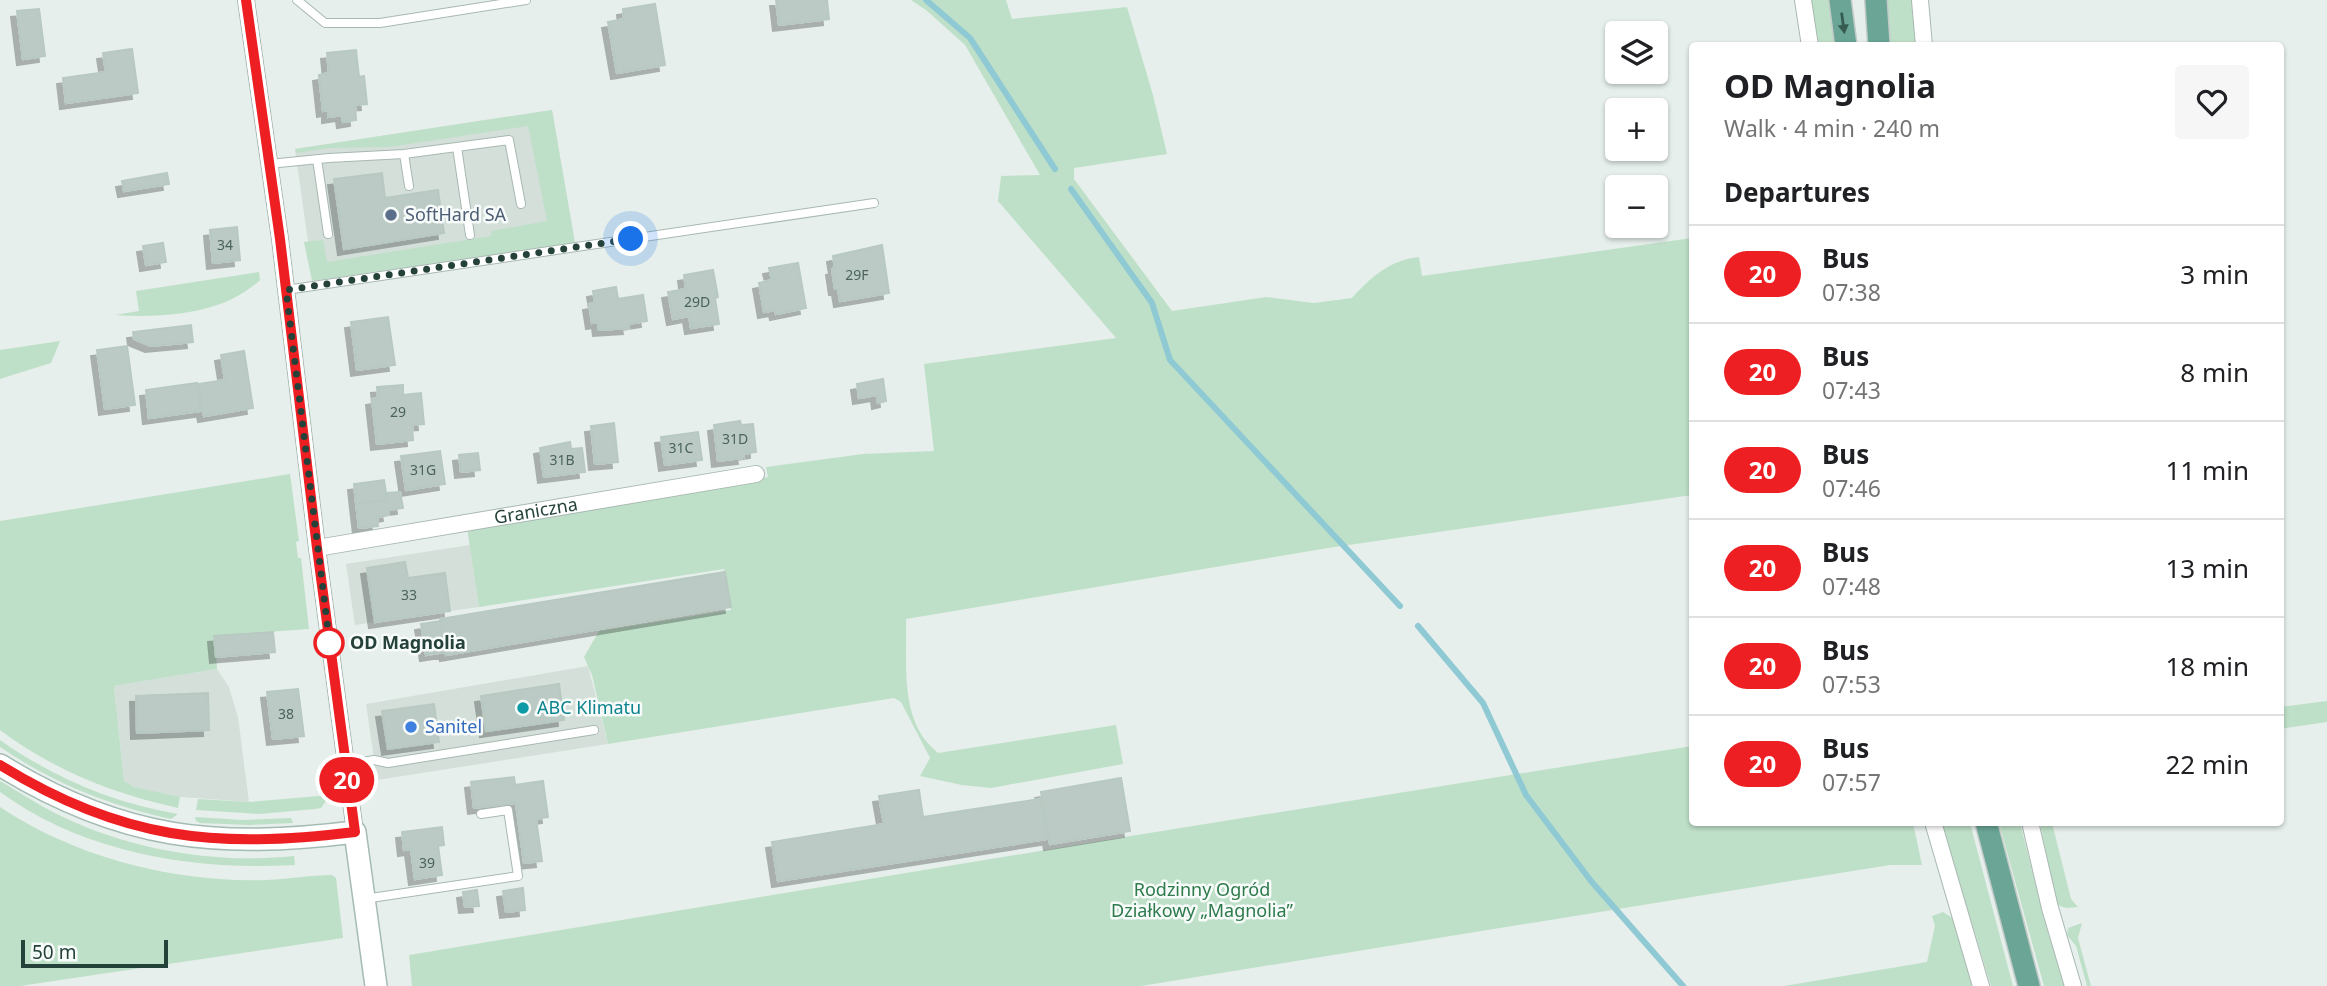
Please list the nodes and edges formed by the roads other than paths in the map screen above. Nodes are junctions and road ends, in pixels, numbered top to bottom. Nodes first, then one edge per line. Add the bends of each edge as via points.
1 (246, 0) edge
2 (297, 0) edge
3 (526, 0) edge
4 (1803, 0) edge
5 (1840, 0) edge
6 (1876, 0) edge
7 (1920, 0) edge
8 (491, 3) edge
9 (1810, 42) edge
10 (1845, 42) edge
11 (1879, 42) edge
12 (1924, 42) edge
13 (457, 147) junction
14 (404, 155) junction
15 (317, 159) junction
16 (269, 164) junction
17 (409, 186) dead end
18 (874, 203) dead end
19 (521, 204) dead end
20 (328, 234) dead end
21 (470, 235) dead end
22 (286, 290) junction
23 (756, 474) dead end
24 (317, 548) junction
25 (594, 730) dead end
26 (0, 765) edge
27 (345, 765) junction
28 (481, 814) dead end
29 (1934, 826) edge
30 (1987, 826) edge
31 (2031, 826) edge
32 (355, 832) junction
33 (364, 899) junction
34 (376, 986) edge
35 (1981, 986) edge
36 (2029, 986) edge
37 (2073, 986) edge

1 - 16 street
2 - 8 lane via 325,23 380,23
3 - 8 lane
4 - 9 street
5 -> 10 main road
6 - 11 main road
7 - 12 street
13 - 14 lane
13 - 19 lane via 509,140
13 - 21 lane
14 - 15 lane
14 - 17 lane
15 - 16 lane
15 - 20 lane
16 - 22 street
18 - 22 lane
22 - 24 street
23 - 24 street, Graniczna
24 - 27 street
25 - 27 lane via 388,763 374,760
26 - 32 street via 62,801 166,834 251,840
27 - 32 street
28 - 33 lane via 508,810 518,876
29 - 35 street
30 - 36 main road
31 - 37 street
32 - 33 street
33 - 34 street

